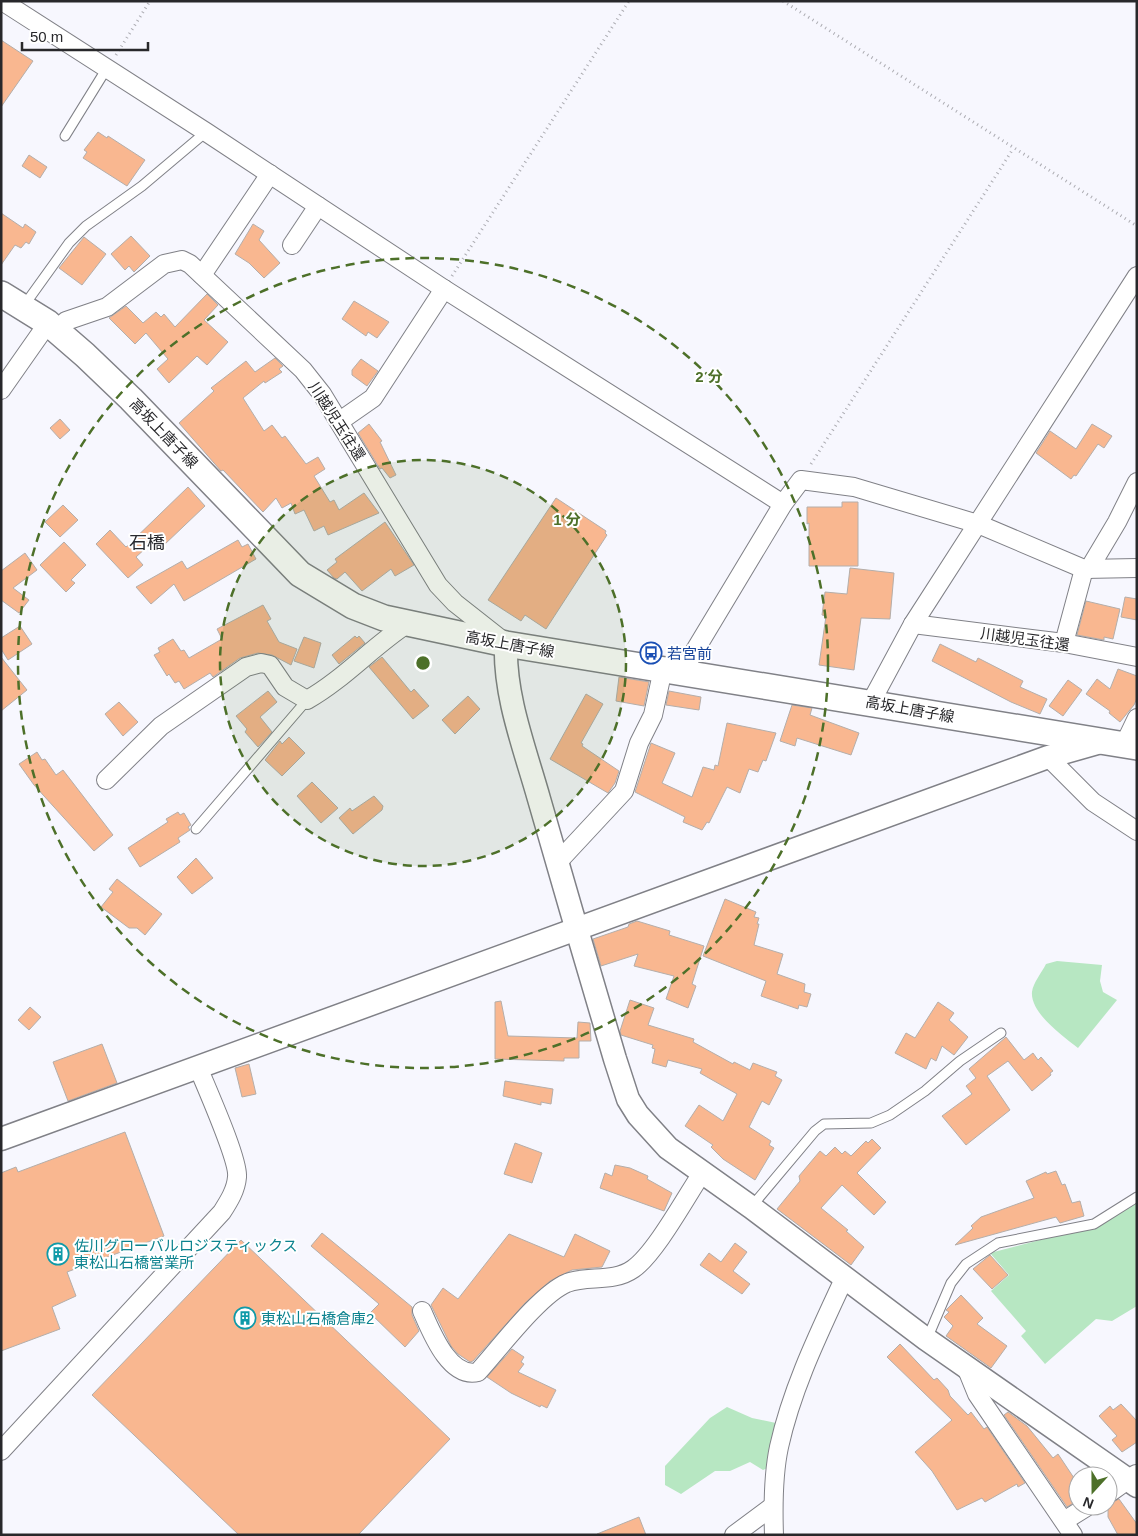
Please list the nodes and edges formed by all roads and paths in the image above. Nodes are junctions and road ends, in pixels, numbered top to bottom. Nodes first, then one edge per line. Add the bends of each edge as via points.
1 (2, 1) edge
2 (150, 1) edge
3 (629, 1) edge
4 (783, 1) edge
5 (107, 68) junction
6 (206, 132) junction
7 (65, 136) dead end
8 (1013, 149) junction
9 (270, 174) junction
10 (318, 206) junction
11 (1137, 226) edge
12 (292, 245) dead end
13 (202, 275) junction
14 (1137, 276) edge
15 (444, 289) junction
16 (8, 301) edge
17 (52, 327) junction
18 (1, 390) edge
19 (340, 421) junction
20 (801, 480) junction
21 (1137, 482) edge
22 (783, 504) junction
23 (978, 524) junction
24 (1137, 568) edge
25 (1086, 569) junction
26 (407, 624) junction
27 (913, 624) junction
28 (1064, 643) junction
29 (506, 644) junction
30 (1137, 656) edge
31 (673, 671) junction
32 (308, 700) junction
33 (871, 702) junction
34 (1137, 718) edge
35 (1121, 745) edge
36 (1048, 757) junction
37 (106, 780) dead end
38 (196, 829) dead end
39 (1137, 830) edge
40 (557, 863) junction
41 (576, 930) junction
42 (1000, 1033) dead end
43 (198, 1067) junction
44 (1, 1139) edge
45 (702, 1173) junction
46 (1137, 1197) edge
47 (751, 1207) junction
48 (844, 1279) junction
49 (422, 1311) dead end
50 (926, 1340) junction
51 (966, 1367) junction
52 (1, 1451) edge
53 (1134, 1480) edge
54 (1118, 1489) edge
55 (773, 1506) junction
56 (1079, 1516) edge
57 (1068, 1528) edge
58 (734, 1535) edge
59 (774, 1535) edge

1 - 5 street
2 - 5 path
3 - 15 path
4 - 8 path
5 - 6 street
5 - 7 lane
6 - 9 street
6 - 16 lane via 142,186 86,226
8 - 11 path
8 - 20 path
9 - 10 street
9 - 13 street
10 - 12 street
10 - 15 street
13 - 17 street, 川越児玉往還 via 182,260 170,261 107,307
13 - 19 street, 川越児玉往還 via 303,370
14 - 23 street
15 - 19 street via 373,398
15 - 22 street
16 - 17 main road, 高坂上唐子線
17 - 18 street
17 - 26 main road, 高坂上唐子線 via 131,399 300,574 353,606
19 - 29 street, 川越児玉往還 via 438,585 454,603
20 - 22 street
20 - 23 street via 854,487
21 - 25 street via 1117,522
22 - 31 street
23 - 25 street
23 - 27 street
24 - 25 street
25 - 28 street
26 - 29 main road, 高坂上唐子線
26 - 32 street
27 - 28 street, 川越児玉往還
27 - 33 street
28 - 30 street, 川越児玉往還
29 - 31 main road, 高坂上唐子線
29 - 40 street via 509,690
31 - 33 main road, 高坂上唐子線
31 - 40 street via 639,743 624,791
32 - 37 street via 285,687 270,665 261,663 246,667 161,726
32 - 38 lane
33 - 35 main road, 高坂上唐子線
34 - 35 street
35 - 36 street
36 - 39 street via 1093,802
36 - 41 street
40 - 41 street
41 - 43 street
41 - 45 street via 628,1099 668,1148
42 - 47 lane via 890,1115 871,1123 824,1124
43 - 44 street
43 - 52 street via 237,1168 236,1186 231,1198 222,1212
45 - 47 street
45 - 49 street via 647,1257 633,1270 606,1279 576,1280 565,1284 538,1306 478,1372 472,1373 447,1357 432,1336
46 - 50 lane via 1094,1224 998,1243 966,1264 950,1284
47 - 48 street
48 - 50 street
48 - 55 street via 792,1401 779,1448
50 - 51 street
51 - 53 street
51 - 57 street via 977,1394
53 - 54 street
55 - 58 street
55 - 59 street
56 - 57 street

